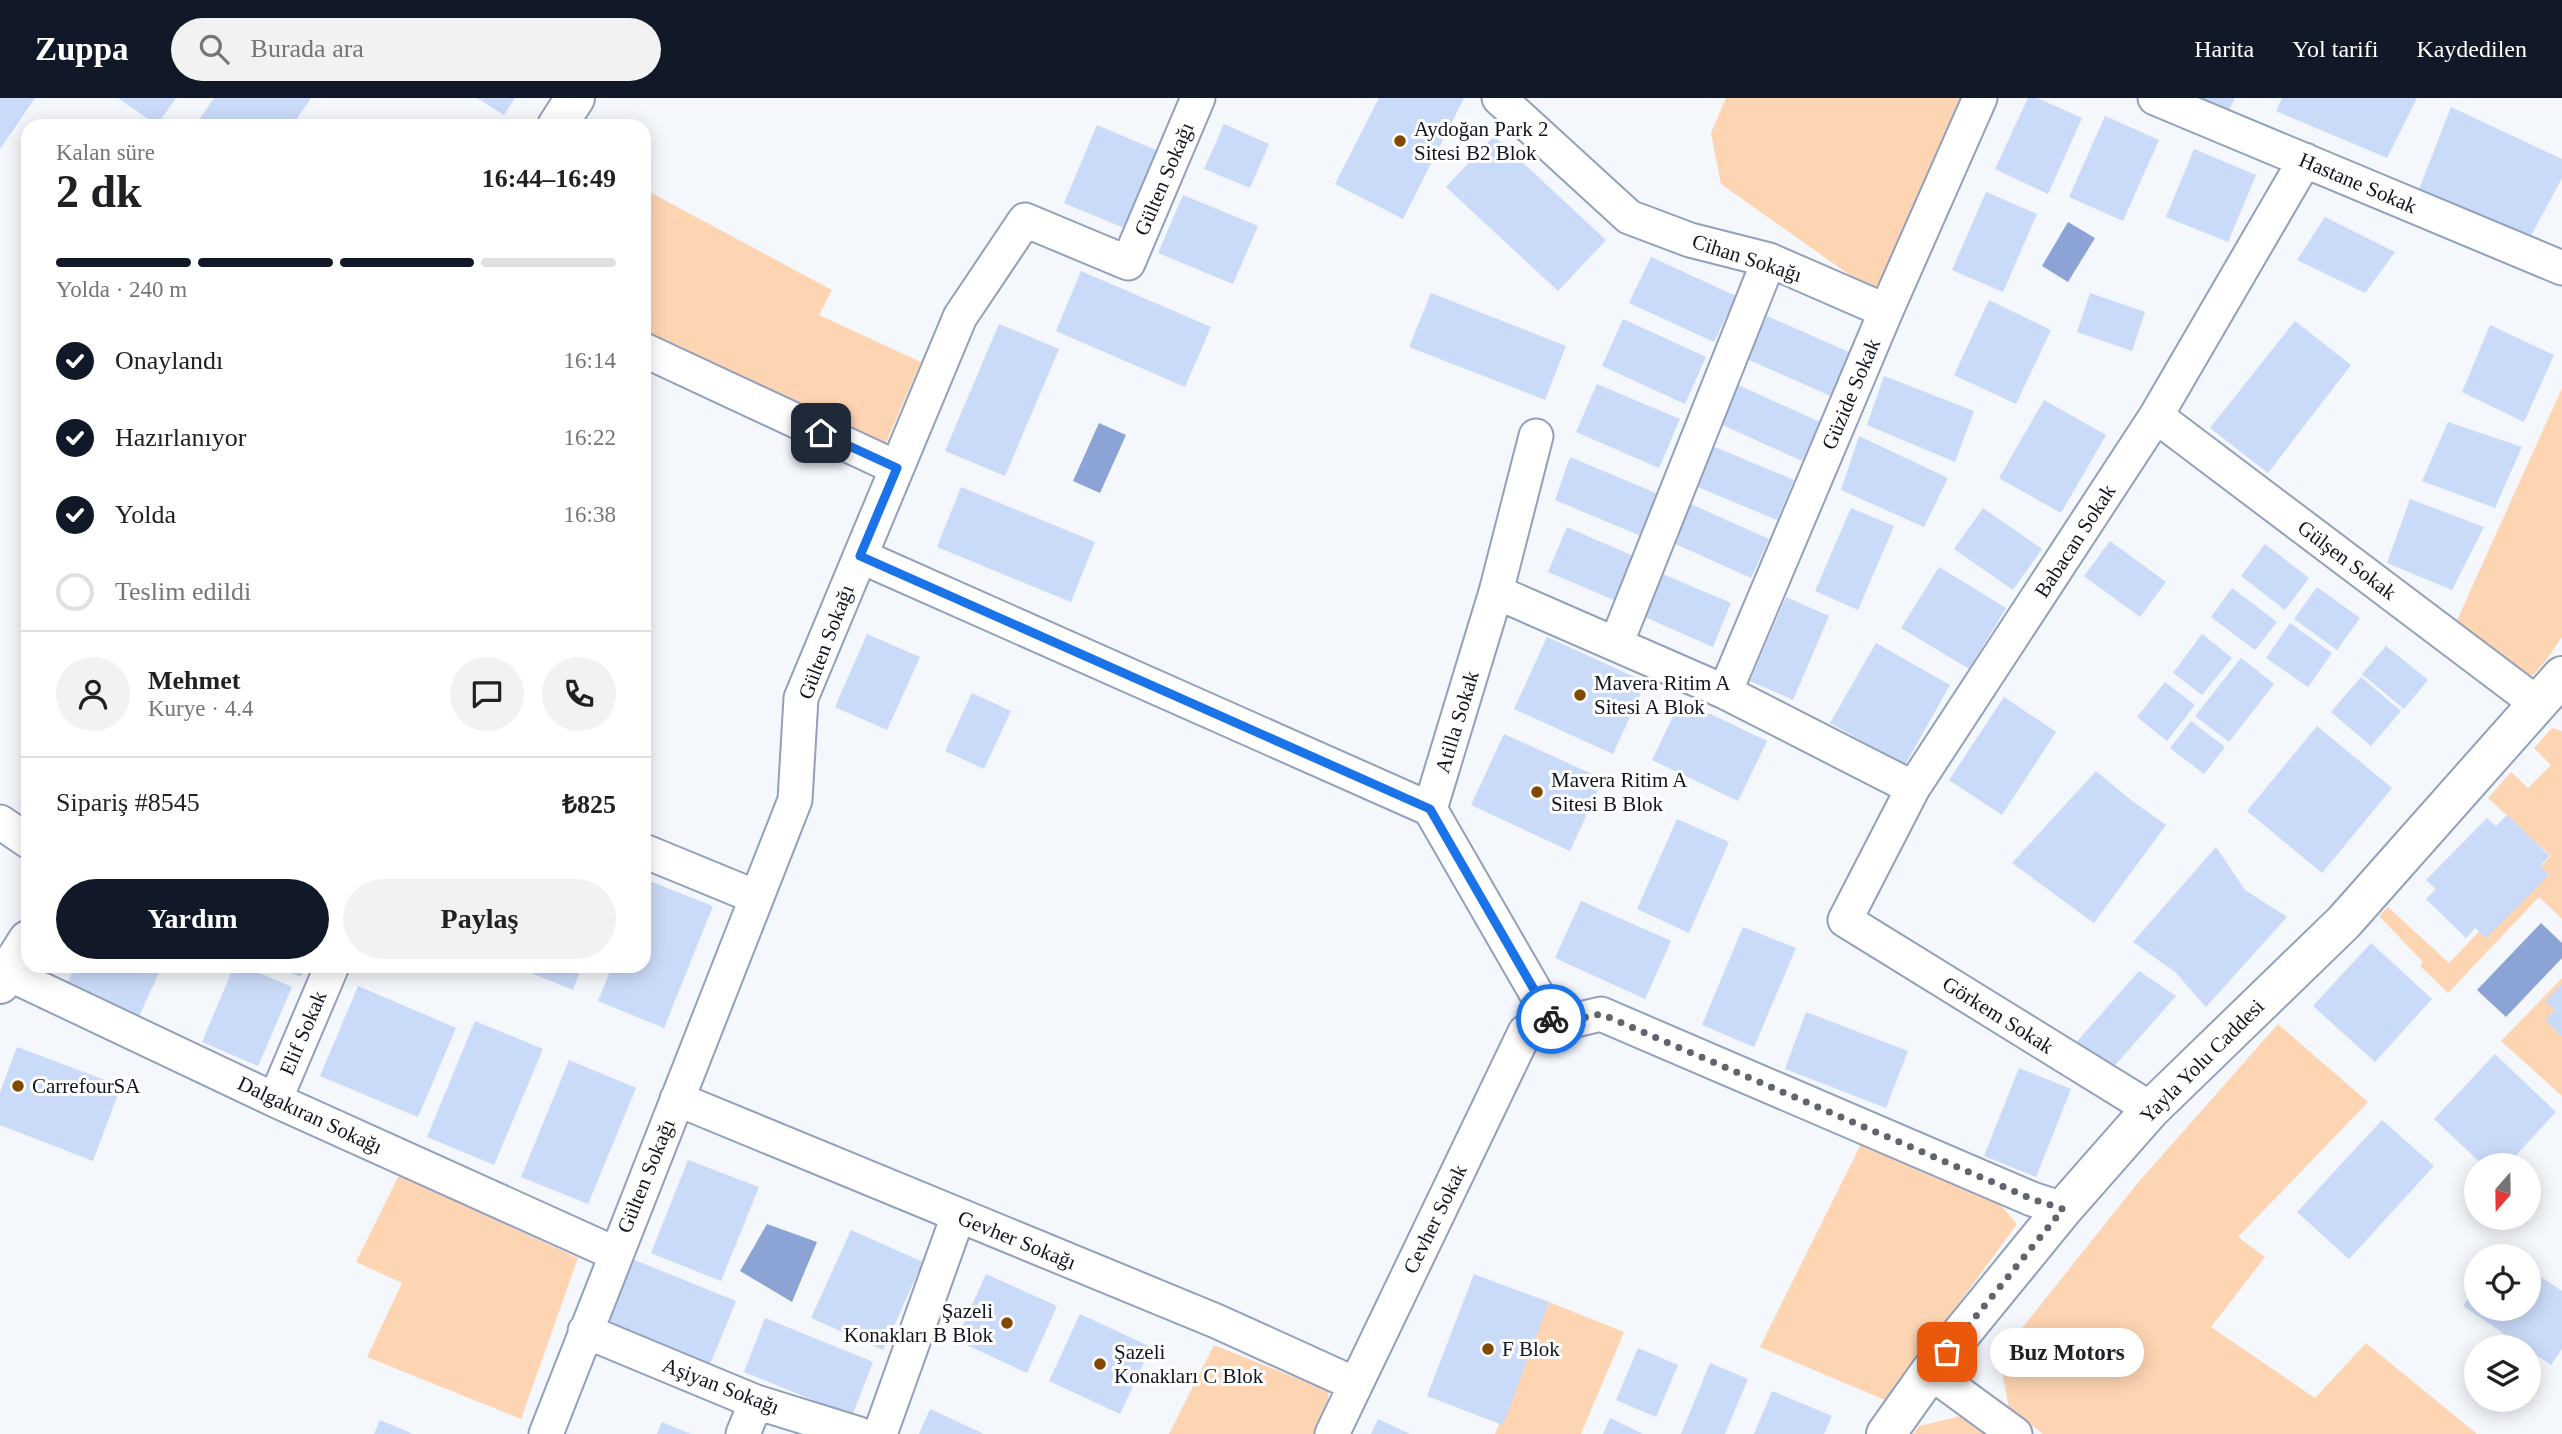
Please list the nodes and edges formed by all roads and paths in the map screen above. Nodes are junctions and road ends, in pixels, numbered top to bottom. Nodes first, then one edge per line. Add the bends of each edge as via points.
1 (1198, 98) edge
2 (1499, 98) edge
3 (1980, 98) edge
4 (2155, 98) edge
5 (2305, 160) junction
6 (1769, 260) junction
7 (2562, 268) edge
8 (1886, 311) junction
9 (651, 353) edge
10 (2156, 416) junction
11 (1536, 436) dead end
12 (897, 468) junction
13 (860, 556) junction
14 (1496, 593) junction
15 (1616, 645) junction
16 (1725, 692) junction
17 (2554, 694) edge
18 (1913, 788) junction
19 (1430, 809) junction
20 (0, 822) edge
21 (21, 836) edge
22 (651, 854) edge
23 (756, 897) junction
24 (1845, 920) joint
25 (21, 951) edge
26 (328, 973) edge
27 (4, 979) edge
28 (1554, 1024) junction
29 (677, 1099) junction
30 (275, 1100) junction
31 (2151, 1109) junction
32 (2063, 1209) junction
33 (958, 1216) junction
34 (616, 1254) junction
35 (585, 1331) junction
36 (1930, 1372) junction
37 (1355, 1384) junction
38 (756, 1402) junction
39 (546, 1434) edge
40 (743, 1434) edge
41 (859, 1434) edge
42 (880, 1434) edge
43 (1332, 1434) edge
44 (1886, 1434) edge
45 (2015, 1434) edge

1 - 12 street, Gülten Sokağı via 1128,263 1025,220 960,317
2 - 6 street, Cihan Sokağı via 1629,217 1690,240
3 - 8 street, Güzide Sokak
4 - 5 street, Hastane Sokak
5 - 7 street, Hastane Sokak
5 - 10 street, Babacan Sokak
6 - 8 street, Cihan Sokağı
6 - 15 street
8 - 16 street, Güzide Sokak
9 - 12 street
10 - 17 street, Gülşen Sokak
10 - 18 street, Babacan Sokak
11 - 14 street, Atilla Sokak
12 - 13 street, Gülten Sokağı
13 - 19 street
13 - 23 street, Gülten Sokağı via 801,698 794,800
14 - 15 street
14 - 19 street, Atilla Sokak
15 - 16 street
16 - 18 street
17 - 31 street, Yayla Yolu Caddesi via 2344,922
18 - 24 street, Babacan Sokak
19 - 28 street
20 - 21 street
22 - 23 street
23 - 29 street, Gülten Sokağı
24 - 31 street, Görkem Sokak
25 - 27 street
26 - 30 street, Elif Sokak
27 - 30 street, Dalgakıran Sokağı
28 - 32 street, Cevher Sokak via 1601,1014
28 - 37 street, Cevher Sokak via 1525,1032
29 - 33 street, Gevher Sokağı
29 - 34 street, Gülten Sokağı
30 - 34 street, Dalgakıran Sokağı
31 - 32 street, Yayla Yolu Caddesi
32 - 36 street, Yayla Yolu Caddesi
33 - 37 street, Gevher Sokağı via 1216,1321
33 - 42 street
34 - 35 street, Gülten Sokağı
35 - 38 street, Aşiyan Sokağı
35 - 39 street, Gülten Sokağı
36 - 44 street, Yayla Yolu Caddesi
36 - 45 street
37 - 43 street, Cevher Sokak
38 - 40 street
38 - 41 street, Aşiyan Sokağı

